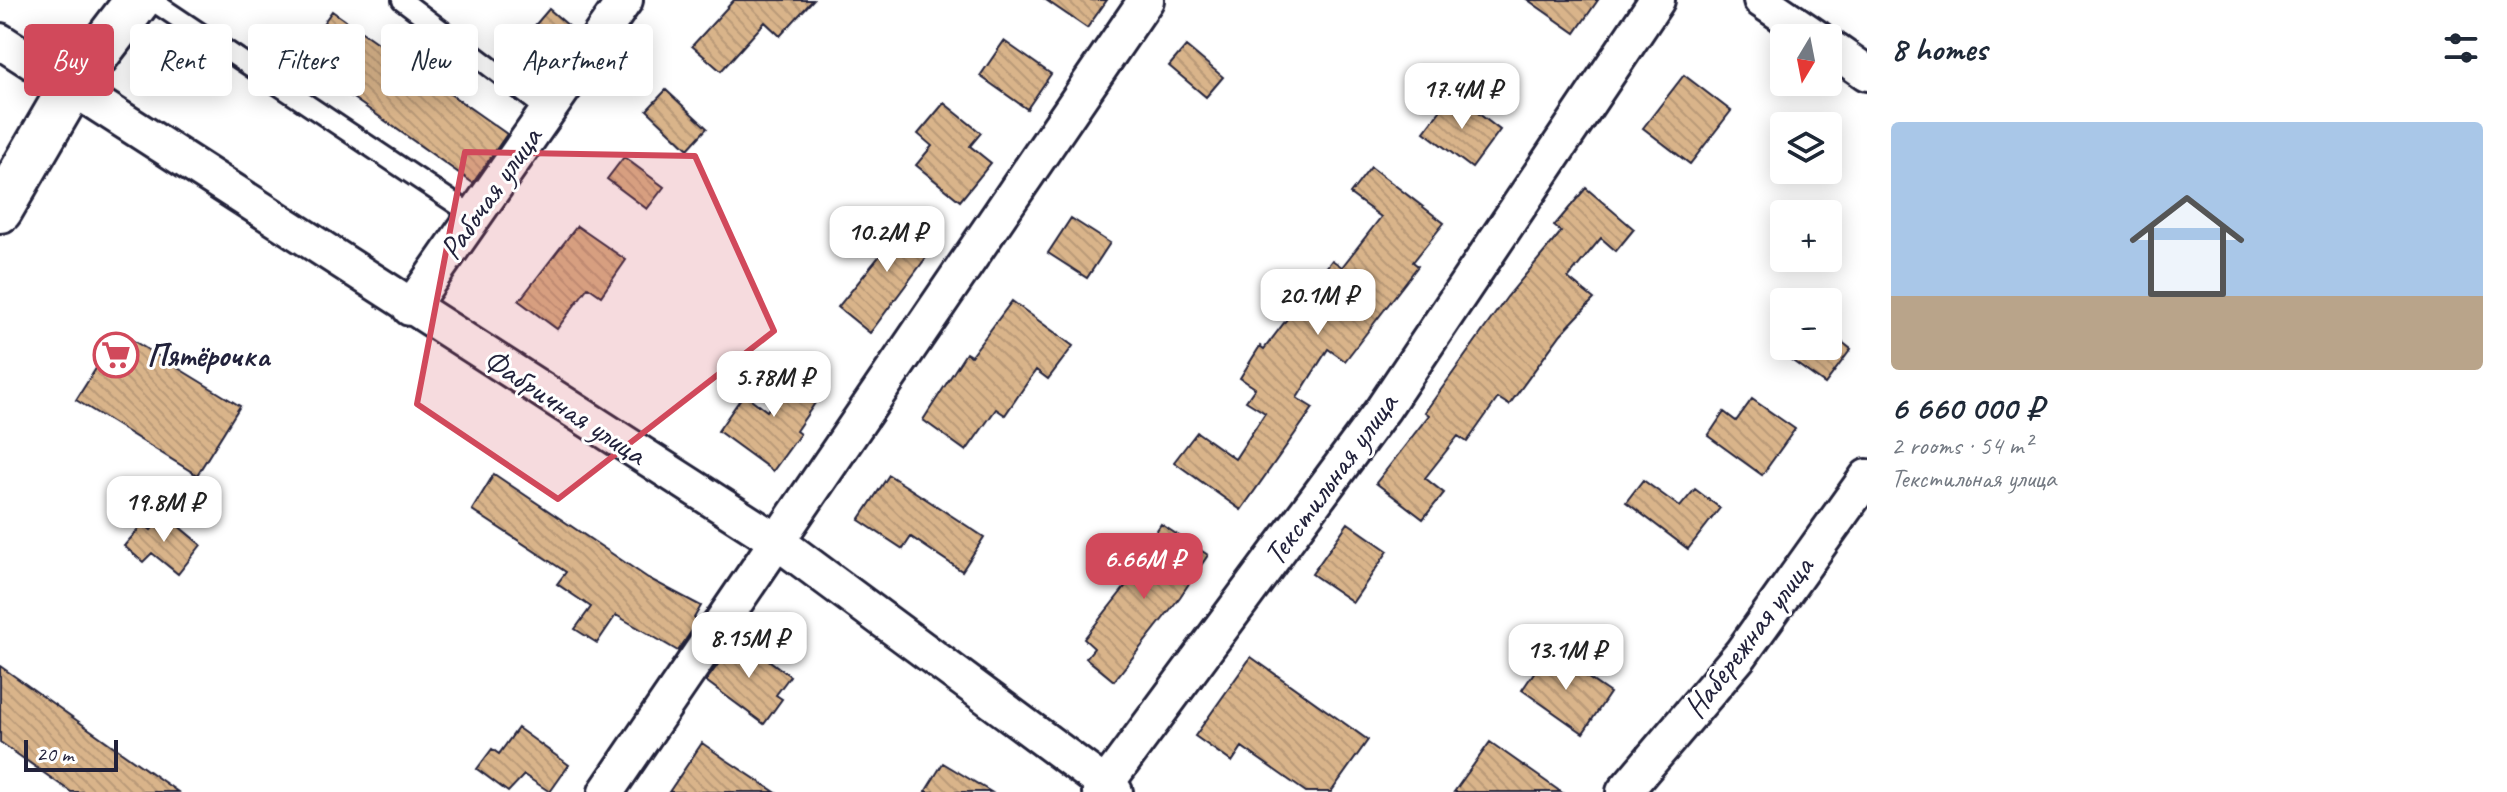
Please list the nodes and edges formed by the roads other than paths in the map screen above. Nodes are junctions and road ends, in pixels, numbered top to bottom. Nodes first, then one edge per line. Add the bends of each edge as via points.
1 (138, 0) edge
2 (151, 0) edge
3 (402, 0) edge
4 (625, 0) edge
5 (1146, 0) edge
6 (1657, 0) edge
7 (1761, 0) edge
8 (1796, 24) edge
9 (114, 32) edge
10 (0, 41) edge
11 (1842, 56) edge
12 (24, 57) edge
13 (1867, 73) edge
14 (66, 96) edge
15 (83, 96) edge
16 (535, 101) dead end
17 (0, 210) edge
18 (474, 216) junction
19 (410, 308) junction
20 (1867, 477) edge
21 (778, 542) junction
22 (1107, 790) edge
23 (606, 792) edge
24 (1624, 792) edge

1 - 9 street
2 - 18 lane
3 - 16 lane
4 - 18 street, Рабочая улица
5 - 21 street
6 - 22 street, Текстильная улица via 1383,409
7 - 8 street
10 - 12 street, Фабричная улица
11 - 13 street
14 - 17 street
15 - 19 street, Фабричная улица
18 - 19 street, Рабочая улица
19 - 21 street, Фабричная улица
20 - 24 street, Набережная улица via 1741,654
21 - 22 street, Фабричная улица
21 - 23 street

